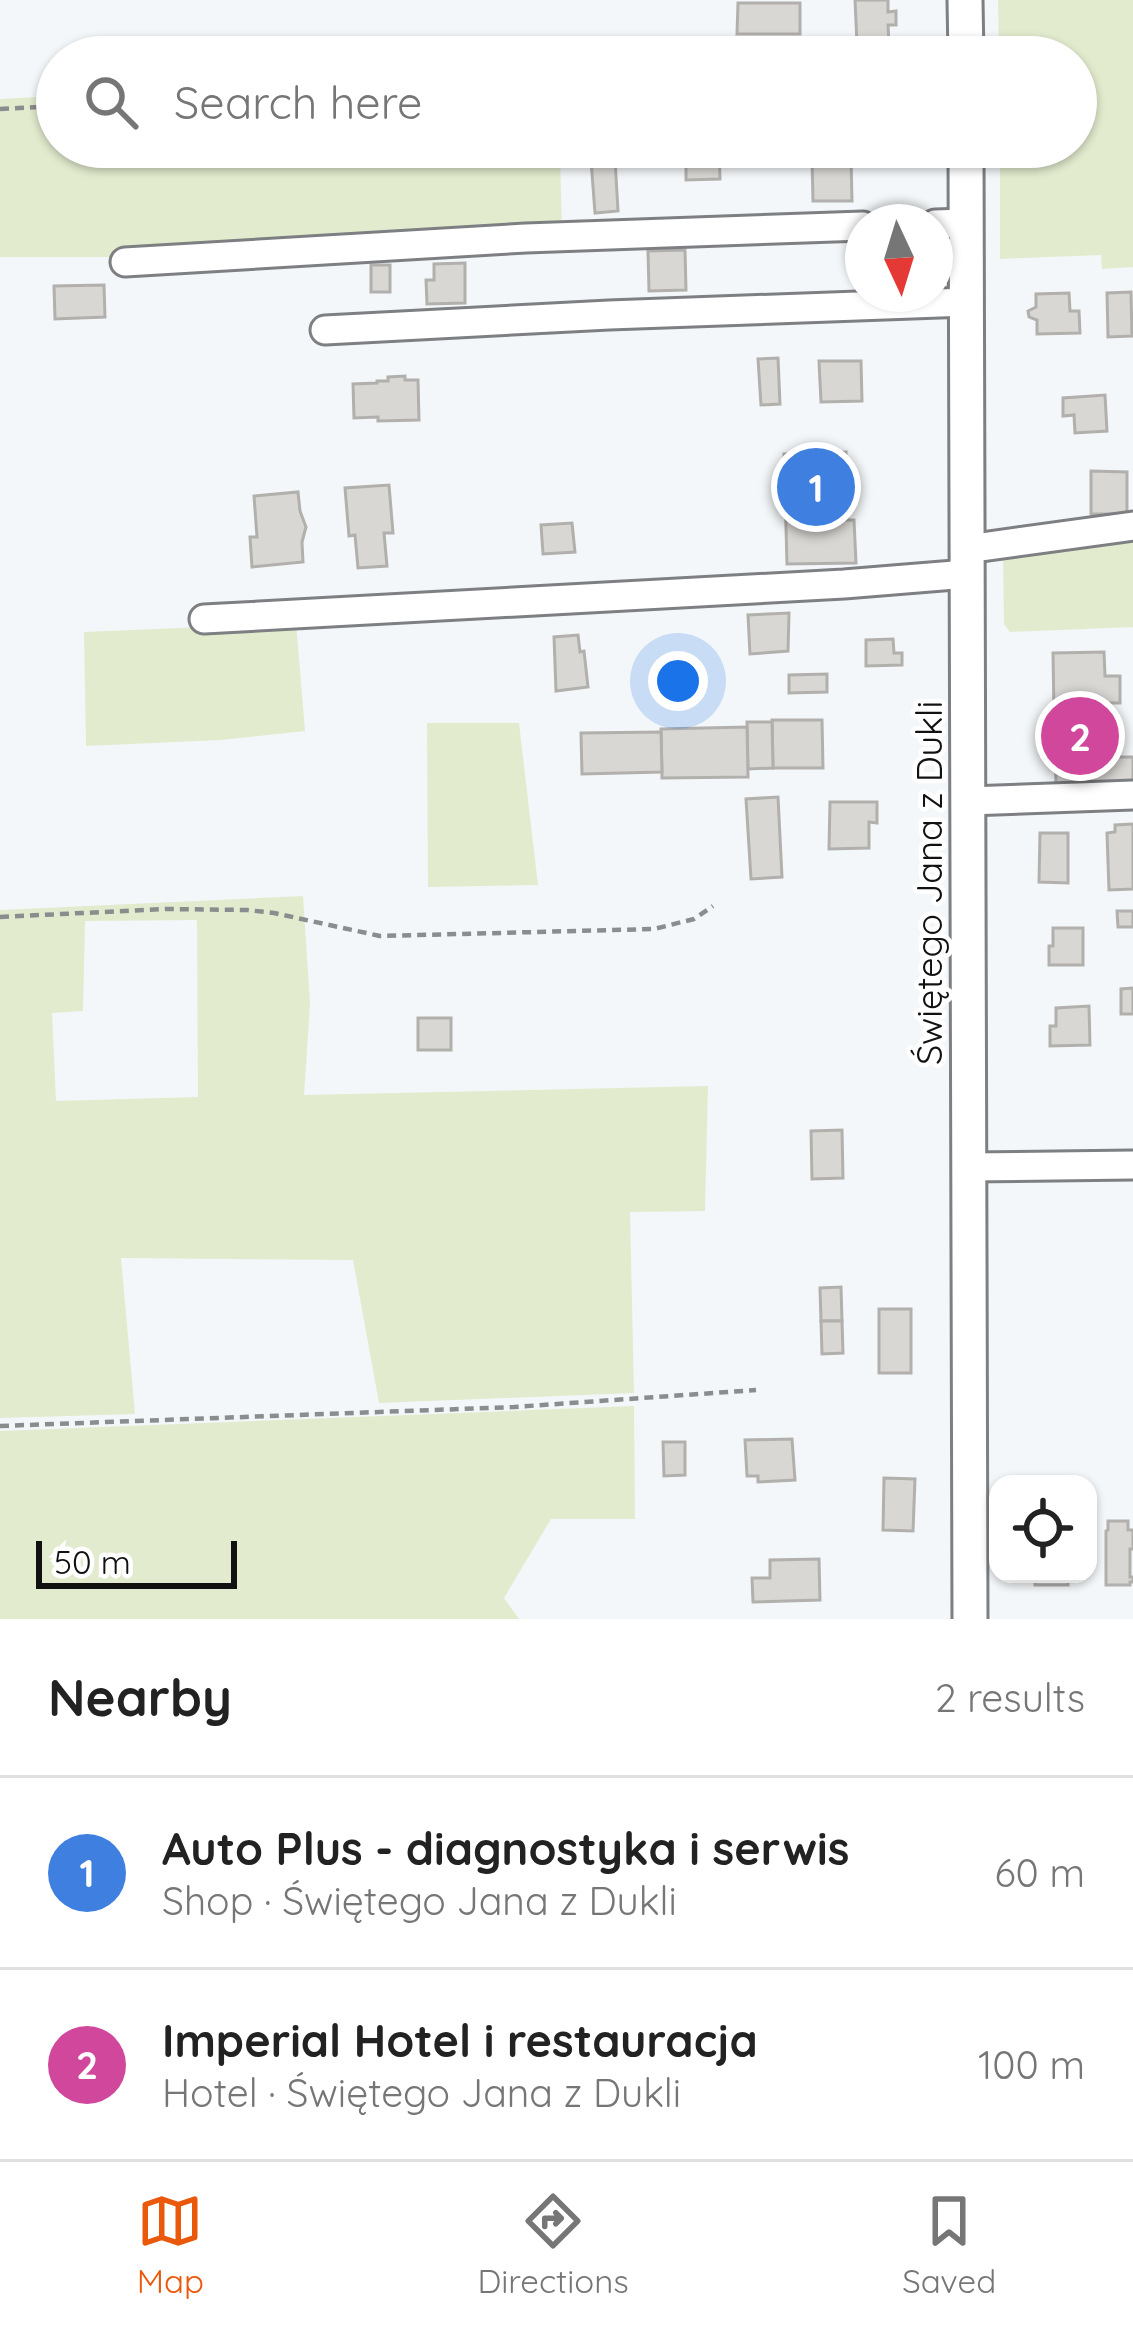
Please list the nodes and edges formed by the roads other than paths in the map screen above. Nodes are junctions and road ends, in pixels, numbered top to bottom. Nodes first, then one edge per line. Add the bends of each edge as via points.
1 (965, 0) edge
2 (966, 36) edge
3 (962, 168) edge
4 (953, 213) edge
5 (845, 227) edge
6 (953, 233) edge
7 (125, 262) dead end
8 (967, 302) junction
9 (325, 330) dead end
10 (1133, 526) edge
11 (967, 562) junction
12 (204, 619) dead end
13 (1133, 795) edge
14 (968, 801) junction
15 (1133, 1165) edge
16 (969, 1167) junction
17 (970, 1619) edge

1 - 2 main road
3 - 4 main road, Świętego Jana z Dukli
5 - 7 lane
6 - 8 main road, Świętego Jana z Dukli
8 - 9 lane
8 - 11 main road, Świętego Jana z Dukli
10 - 11 lane
11 - 12 lane via 844,584
11 - 14 main road, Świętego Jana z Dukli
13 - 14 lane
14 - 16 main road, Świętego Jana z Dukli
15 - 16 lane
16 - 17 main road, Świętego Jana z Dukli

